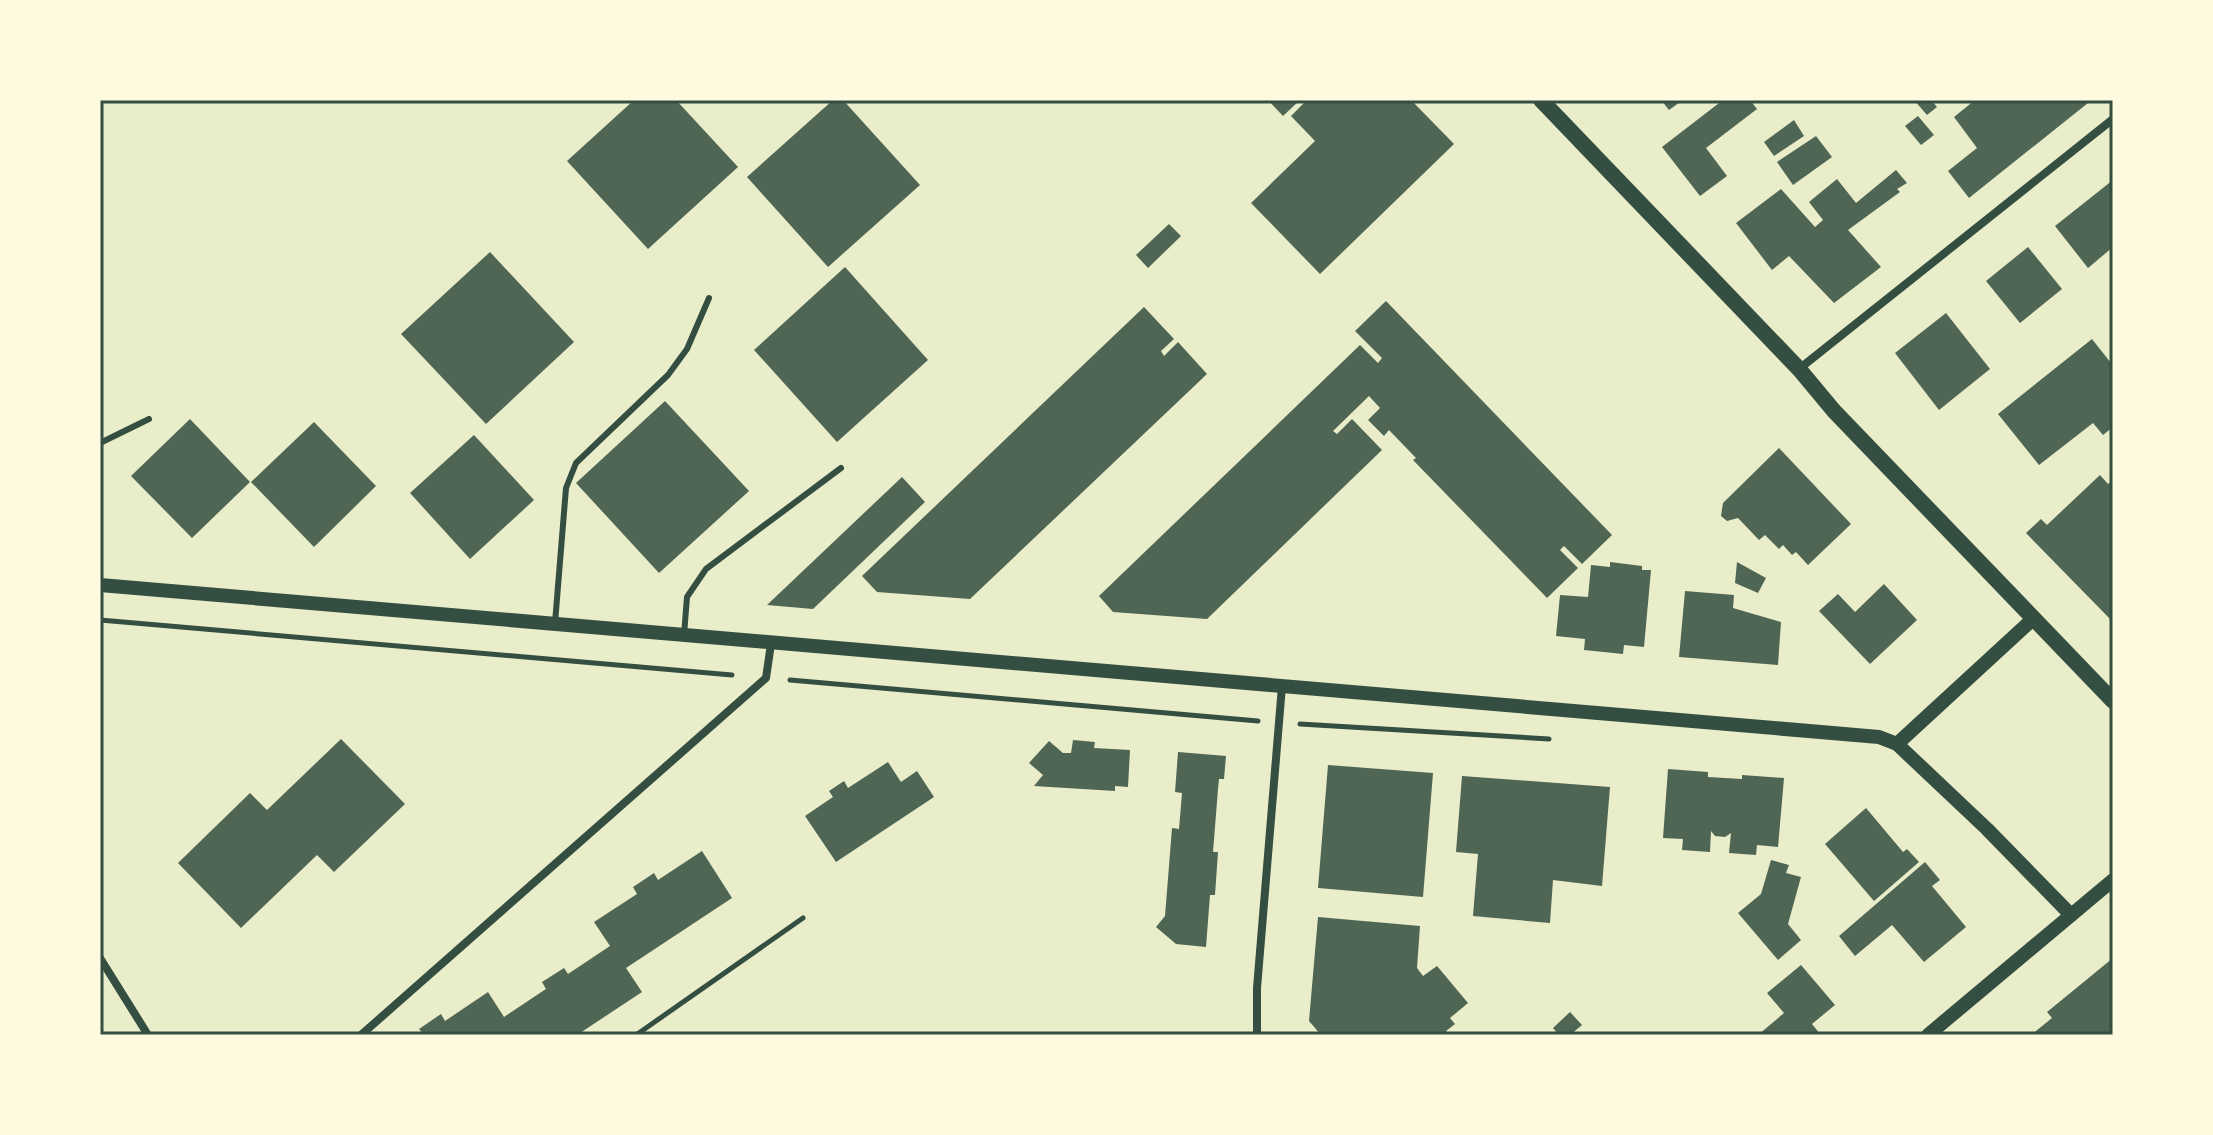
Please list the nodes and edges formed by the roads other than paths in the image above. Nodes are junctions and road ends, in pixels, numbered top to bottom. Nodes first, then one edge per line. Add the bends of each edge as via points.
1 (1541, 100) edge
2 (2113, 119) edge
3 (709, 298) dead end
4 (1799, 369) junction
5 (149, 419) dead end
6 (100, 443) edge
7 (841, 468) dead end
8 (100, 585) edge
9 (2033, 619) junction
10 (555, 623) junction
11 (684, 635) junction
12 (771, 644) junction
13 (1282, 686) junction
14 (2113, 701) edge
15 (1897, 744) junction
16 (2113, 880) edge
17 (2071, 915) junction
18 (100, 958) edge
19 (148, 1035) edge
20 (361, 1035) edge
21 (1257, 1035) edge
22 (1928, 1035) edge

1 - 4 main road
2 - 4 street
3 - 10 lane via 687,349 668,375 570,473
4 - 9 main road
5 - 6 lane
7 - 11 lane via 706,569 687,597
8 - 10 street
9 - 14 main road
9 - 15 street
10 - 11 street
11 - 12 street
12 - 13 street
12 - 20 street via 766,678
13 - 15 street via 1865,735
13 - 21 street
15 - 17 street
16 - 17 street
17 - 22 street
18 - 19 street

